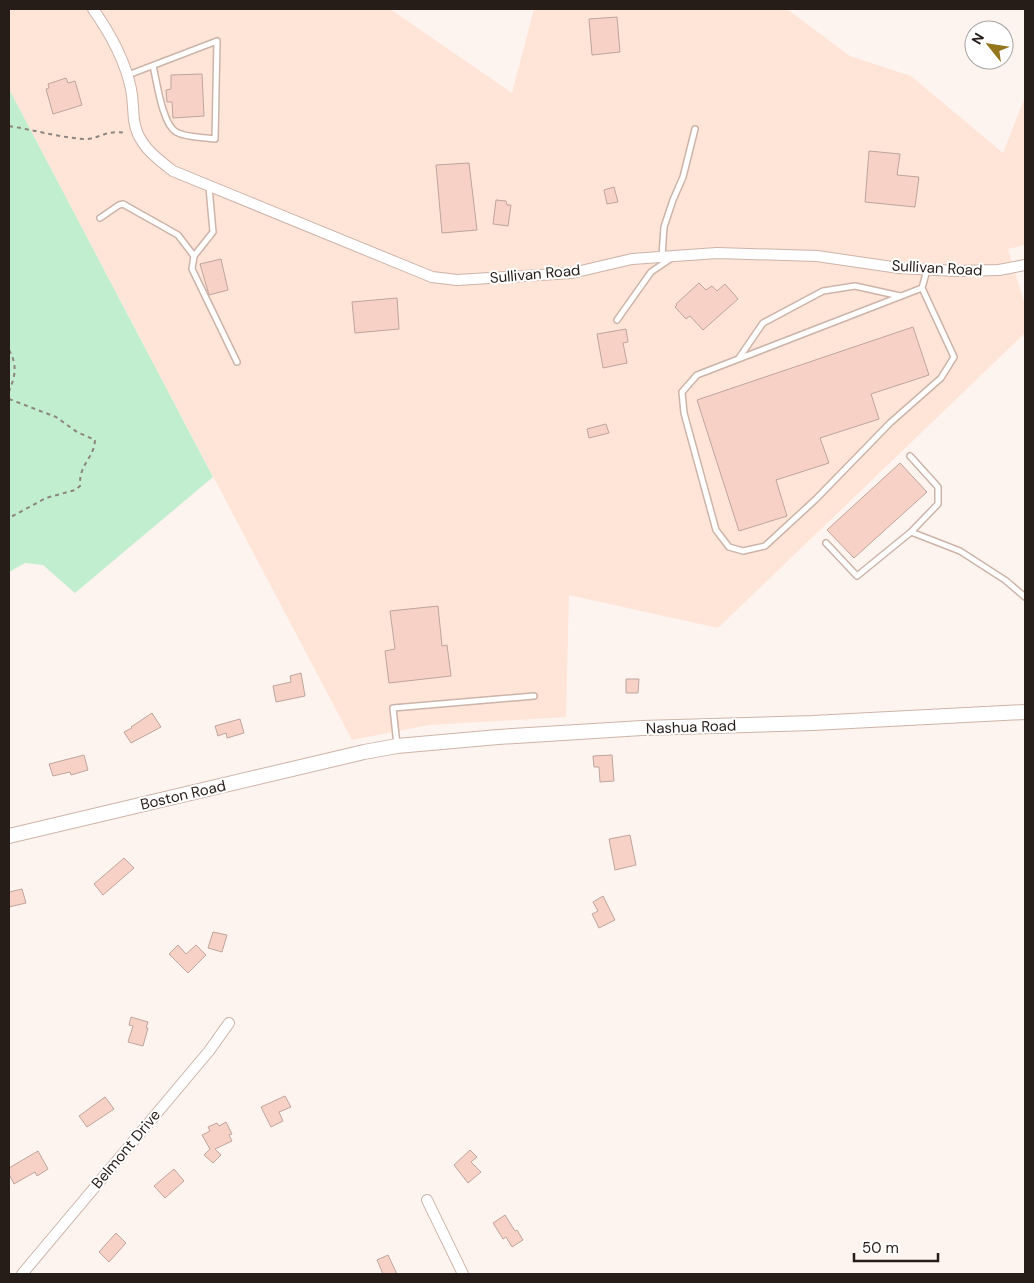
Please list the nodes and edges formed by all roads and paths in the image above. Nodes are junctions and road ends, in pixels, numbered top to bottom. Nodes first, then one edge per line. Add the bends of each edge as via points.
1 (93, 9) edge
2 (153, 66) junction
3 (127, 75) junction
4 (9, 126) edge
5 (695, 129) dead end
6 (138, 135) junction
7 (209, 186) junction
8 (100, 218) dead end
9 (675, 255) junction
10 (194, 256) junction
11 (662, 256) junction
12 (1025, 264) edge
13 (927, 270) junction
14 (922, 288) junction
15 (900, 297) junction
16 (617, 320) dead end
17 (9, 350) edge
18 (738, 359) junction
19 (237, 362) dead end
20 (9, 391) edge
21 (9, 399) edge
22 (910, 456) dead end
23 (9, 518) edge
24 (911, 532) junction
25 (826, 544) dead end
26 (1025, 597) edge
27 (534, 696) dead end
28 (1025, 712) edge
29 (397, 746) junction
30 (358, 753) joint
31 (9, 836) edge
32 (229, 1023) dead end
33 (427, 1200) dead end
34 (22, 1274) edge
35 (464, 1274) edge

1 - 3 street via 106,27
2 - 2 lane via 217,41 214,139 187,136 169,126
2 - 3 lane
3 - 6 street
4 - 6 path via 86,139 115,130
5 - 11 lane via 683,177 664,227
6 - 7 street, Sullivan Road via 150,154 172,171
7 - 10 lane via 213,232
7 - 11 street, Sullivan Road via 432,277 457,280 572,274 632,259
8 - 10 lane via 124,204 178,235
9 - 11 street, Sullivan Road
9 - 13 street, Sullivan Road via 817,256
9 - 16 lane via 651,272
10 - 19 lane via 192,269
12 - 13 street, Sullivan Road via 999,270
13 - 14 lane
14 - 15 lane
14 - 18 lane via 954,357 941,378 890,423 765,546 744,552 728,548 716,530 684,413 682,392 697,376
15 - 18 lane
15 - 18 lane via 855,286 823,291 763,323
17 - 20 path via 15,373
21 - 23 path via 56,417 94,440 94,447 81,471 80,486 46,498
22 - 24 lane via 938,488 938,504
24 - 25 lane via 857,576
24 - 26 lane via 960,551
27 - 29 lane via 394,708
28 - 29 main road, Nashua Road via 642,728
29 - 30 main road, Nashua Road
30 - 31 main road, Boston Road
32 - 34 street, Belmont Drive
33 - 35 street

